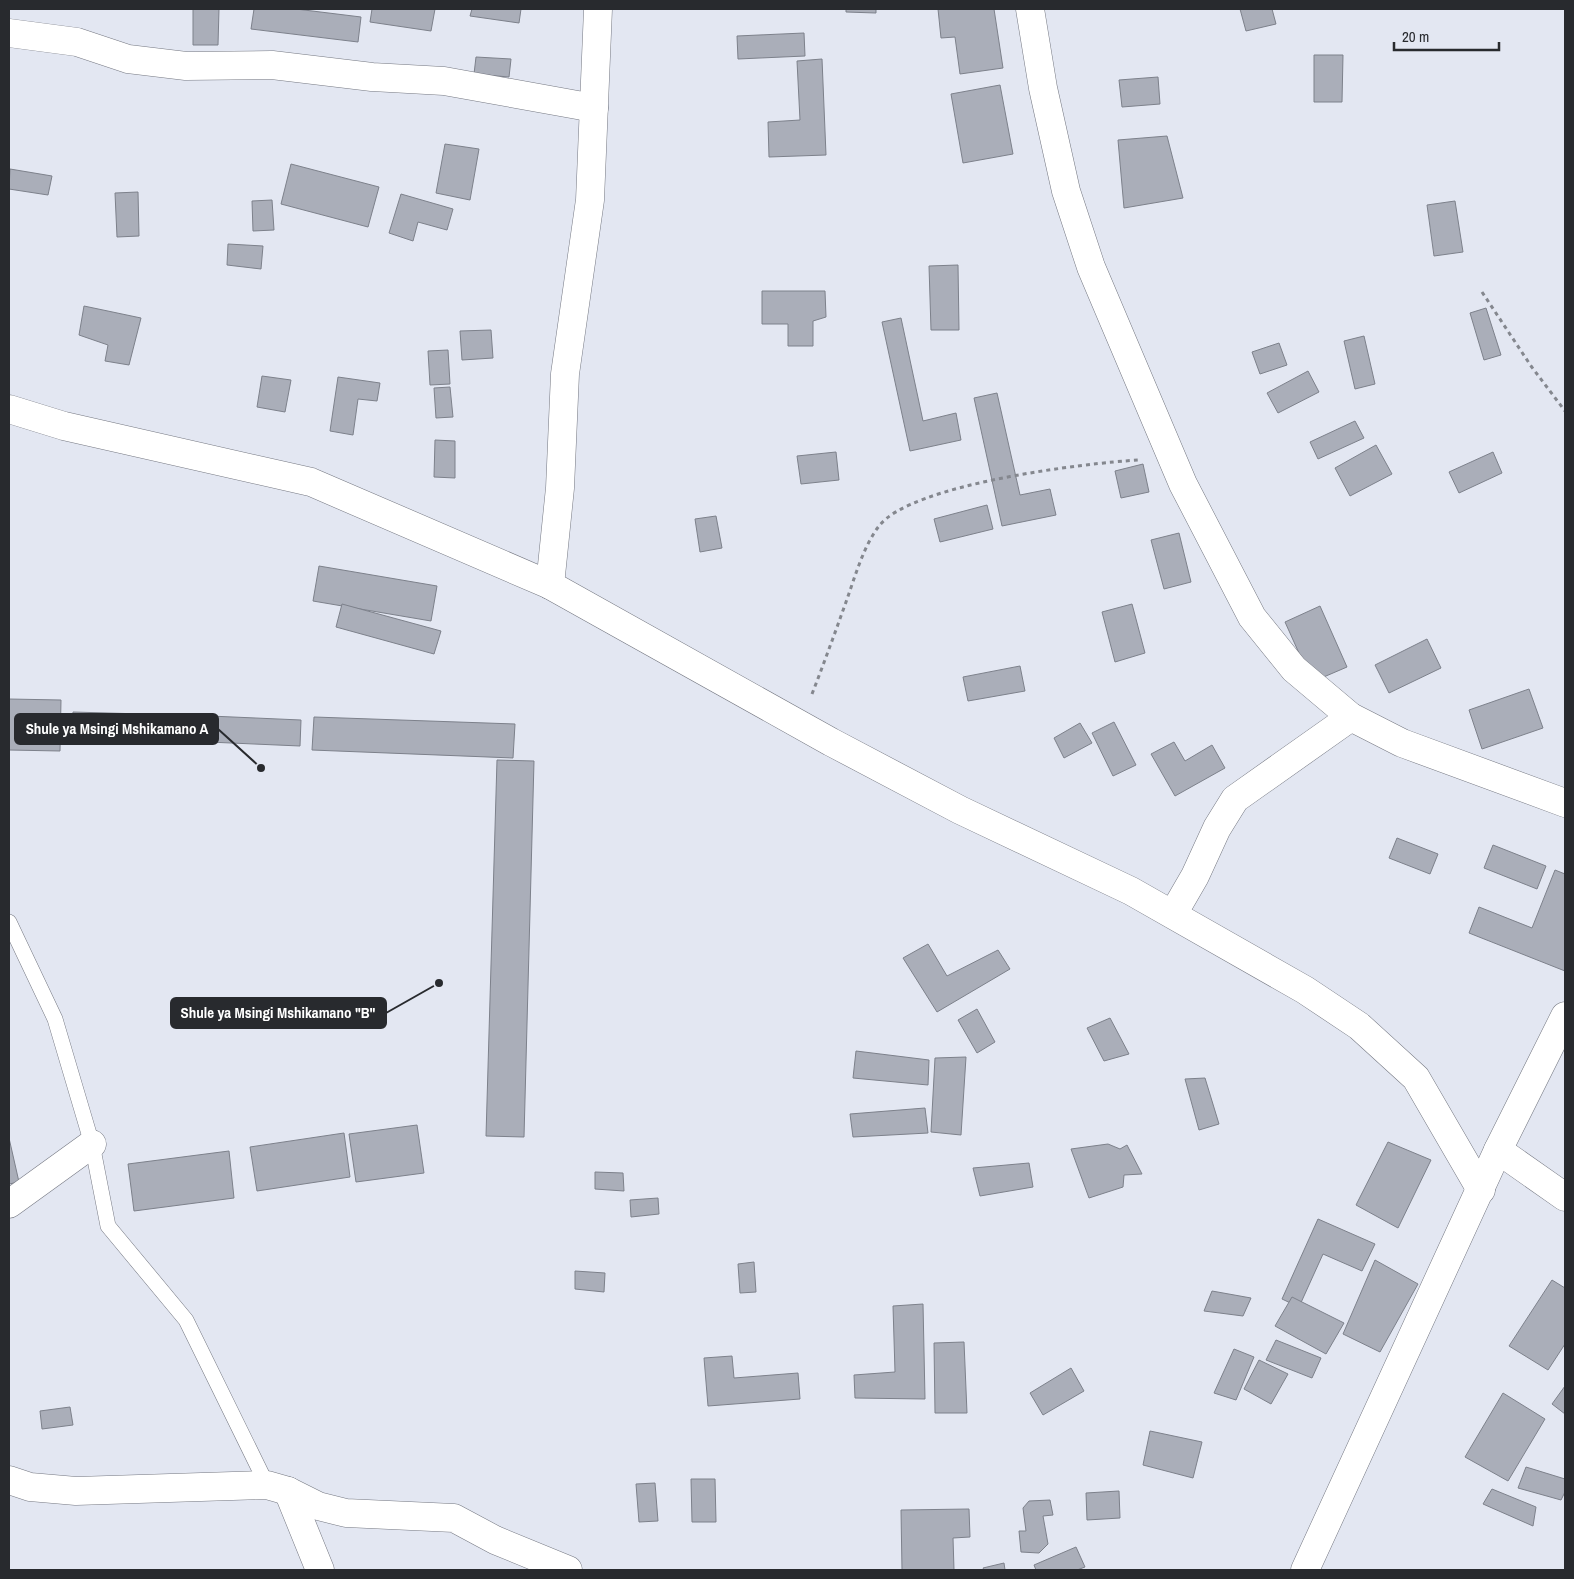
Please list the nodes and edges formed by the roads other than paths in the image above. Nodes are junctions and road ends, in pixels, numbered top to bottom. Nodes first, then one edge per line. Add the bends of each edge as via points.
1 (598, 9) edge
2 (1030, 9) edge
3 (9, 33) edge
4 (594, 108) junction
5 (9, 409) edge
6 (550, 585) junction
7 (1351, 717) junction
8 (1565, 803) edge
9 (1173, 914) junction
10 (9, 922) edge
11 (1565, 1016) edge
12 (92, 1144) junction
13 (1498, 1150) junction
14 (1481, 1190) junction
15 (1565, 1197) edge
16 (9, 1204) edge
17 (9, 1480) edge
18 (278, 1488) junction
19 (320, 1570) edge
20 (568, 1570) edge
21 (1305, 1570) edge

1 - 4 street
2 - 7 street via 1043,88 1077,227 1183,484 1252,617 1294,669
3 - 4 street via 77,42 137,60 186,66 272,65 372,78 444,81
4 - 6 street via 590,200 565,374 560,488
5 - 6 street via 64,426 311,482
6 - 9 street via 960,810 1052,852
7 - 8 street via 1402,743
7 - 9 street via 1235,799
9 - 14 street via 1305,990 1359,1026 1416,1078
10 - 12 lane via 56,1019
11 - 13 street
12 - 16 street
12 - 18 lane via 108,1226 186,1320
13 - 14 street
13 - 15 street
14 - 21 street
17 - 18 street via 30,1486 76,1491
18 - 19 street
18 - 20 street via 318,1506 346,1513 454,1518 495,1540

